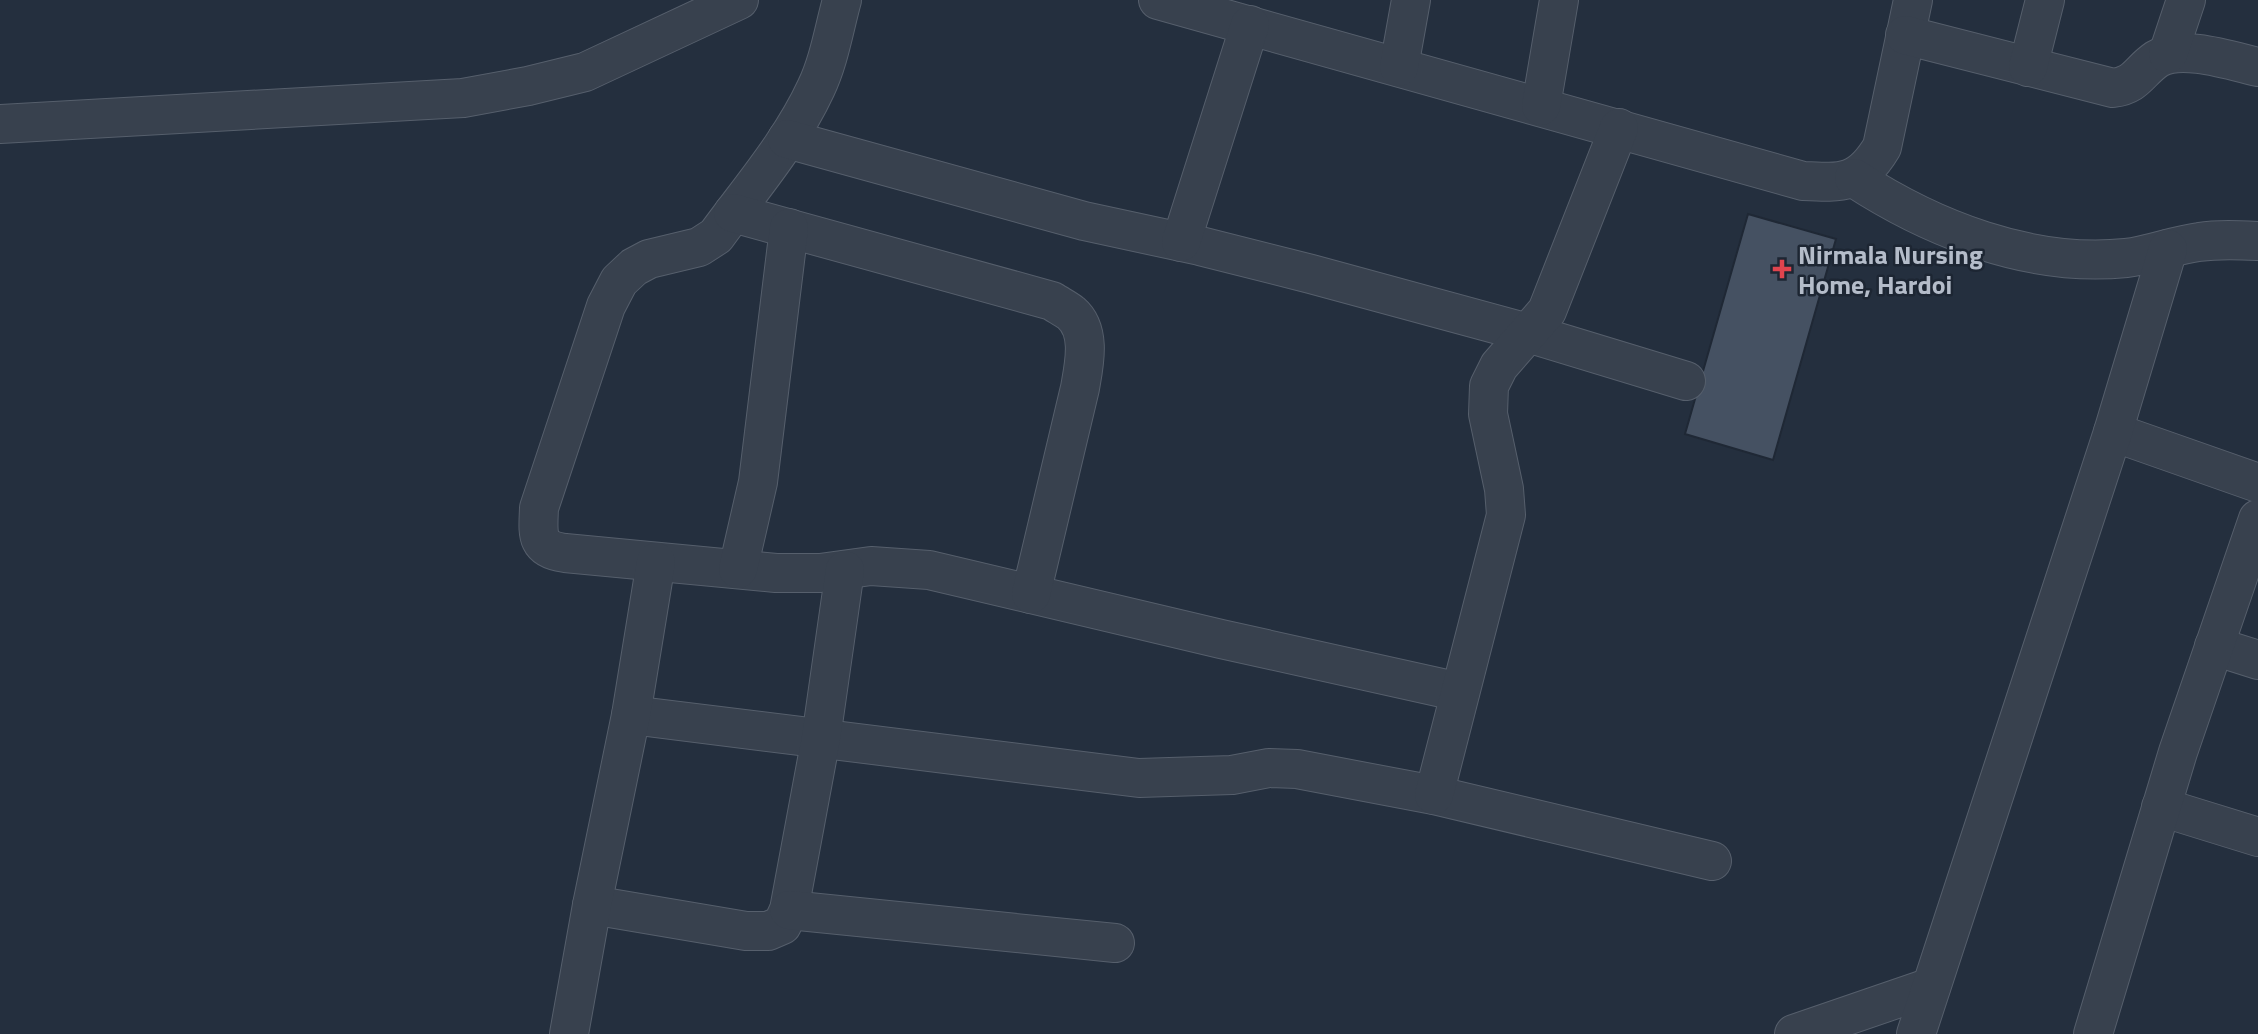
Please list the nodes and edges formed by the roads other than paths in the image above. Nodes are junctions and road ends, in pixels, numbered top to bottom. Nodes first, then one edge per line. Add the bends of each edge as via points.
1 (739, 0) edge
2 (842, 0) edge
3 (1158, 0) edge
4 (1411, 0) edge
5 (1559, 0) edge
6 (2045, 0) edge
7 (2186, 0) edge
8 (1909, 18) edge
9 (1250, 25) junction
10 (2168, 54) junction
11 (1399, 66) junction
12 (2028, 67) junction
13 (2258, 67) edge
14 (1541, 106) junction
15 (0, 124) edge
16 (1619, 128) junction
17 (787, 139) junction
18 (1854, 178) junction
19 (733, 213) junction
20 (789, 228) junction
21 (2258, 241) edge
22 (1181, 242) junction
23 (2168, 249) junction
24 (1528, 333) junction
25 (1686, 380) dead end
26 (2113, 432) junction
27 (2258, 483) edge
28 (2258, 519) edge
29 (656, 562) junction
30 (738, 569) junction
31 (845, 570) junction
32 (1031, 594) junction
33 (2214, 646) junction
34 (2258, 660) edge
35 (1460, 692) junction
36 (631, 715) junction
37 (821, 738) junction
38 (1434, 795) junction
39 (2161, 807) junction
40 (2258, 837) edge
41 (1712, 861) dead end
42 (592, 905) junction
43 (789, 910) junction
44 (1115, 943) dead end
45 (1931, 987) junction
46 (569, 1034) edge
47 (1794, 1034) edge
48 (1916, 1034) edge
49 (2093, 1034) edge

1 - 15 street via 585,72 463,98
2 - 17 street via 817,87
3 - 9 street
4 - 11 street
5 - 14 street
6 - 12 street
7 - 10 street
8 - 12 street
8 - 18 street via 1882,147 1871,165
9 - 11 street
9 - 22 street
10 - 12 street via 2127,86 2113,88
10 - 13 street via 2181,52
11 - 14 street
14 - 16 street
16 - 18 street via 1803,181
16 - 24 street via 1547,311
17 - 19 street
17 - 22 street via 1084,221
18 - 23 street via 1911,212 2032,253 2088,260 2129,258
19 - 20 street
19 - 29 street via 716,236 699,247 649,259 619,281 606,306 539,508 541,542 551,551
20 - 30 street via 760,470
20 - 32 street via 1052,302 1073,315 1086,353
21 - 23 street via 2229,239
22 - 24 street
23 - 26 street
24 - 25 street
24 - 35 street via 1499,366 1489,386 1488,414 1506,515
26 - 27 street
26 - 45 street
28 - 33 street
29 - 30 street
29 - 36 street
30 - 31 street
31 - 32 street via 871,566 929,570
31 - 37 street
32 - 35 street
33 - 34 street
33 - 39 street
35 - 38 street
36 - 37 street
36 - 42 street
37 - 38 street via 1139,778 1297,769
37 - 43 street
38 - 41 street
39 - 40 street
39 - 49 street
42 - 43 street via 768,932 782,925
42 - 46 street
43 - 44 street
45 - 47 street
45 - 48 street

